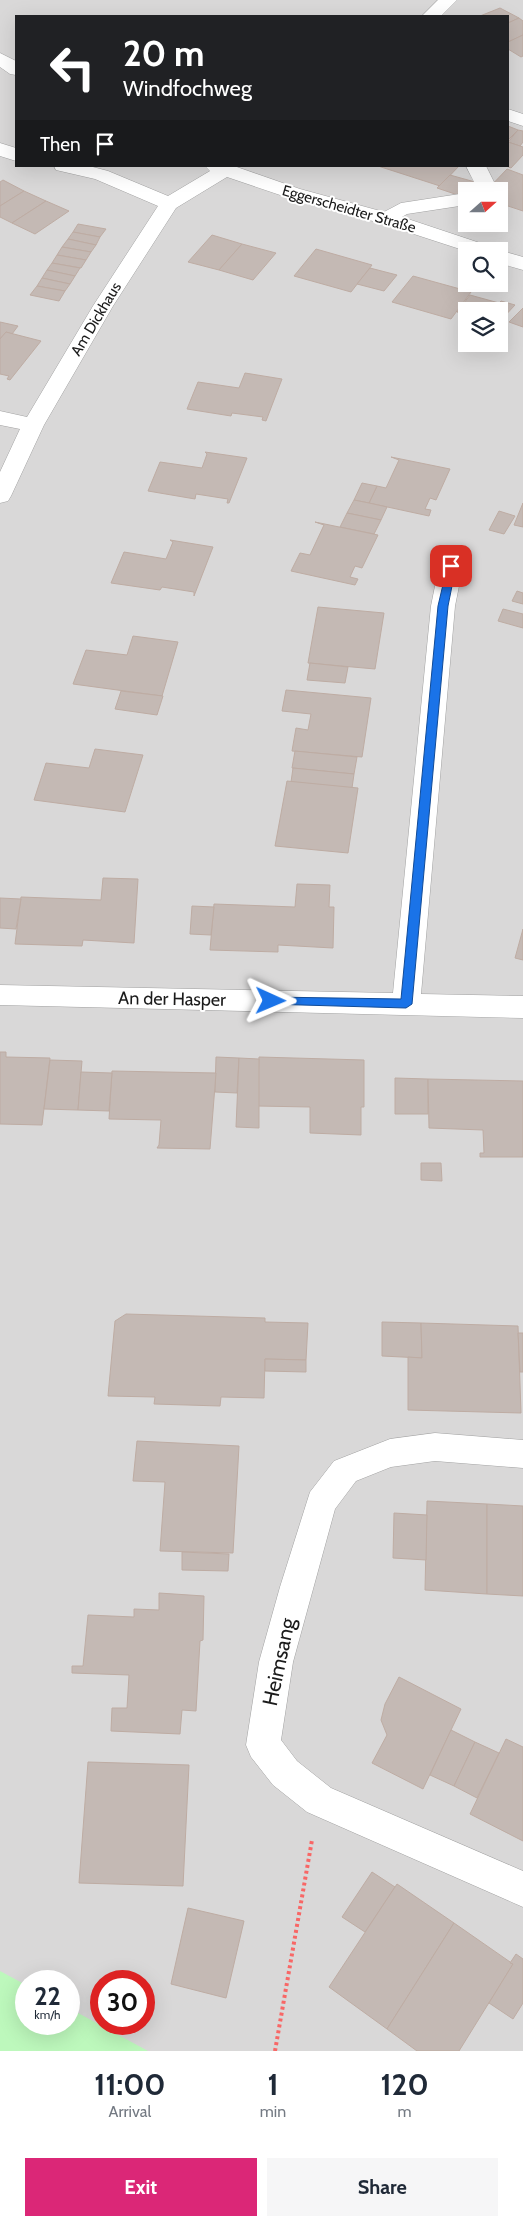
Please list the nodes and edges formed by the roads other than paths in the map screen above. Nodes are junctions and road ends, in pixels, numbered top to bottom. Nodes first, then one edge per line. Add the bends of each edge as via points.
1 (448, 0) edge
2 (432, 15) edge
3 (0, 58) edge
4 (15, 69) edge
5 (509, 115) edge
6 (523, 120) edge
7 (0, 149) edge
8 (15, 155) edge
9 (67, 167) edge
10 (476, 167) edge
11 (219, 168) edge
12 (484, 182) edge
13 (458, 200) edge
14 (170, 204) junction
15 (387, 219) junction
16 (458, 242) edge
17 (508, 259) edge
18 (523, 264) edge
19 (0, 418) edge
20 (33, 425) junction
21 (0, 496) edge
22 (451, 566) dead end
23 (0, 996) edge
24 (406, 1004) junction
25 (523, 1007) edge
26 (523, 1454) edge
27 (523, 1889) edge

1 - 2 street
3 - 4 street
5 - 6 street
7 - 8 street
9 - 14 street via 101,175
10 - 12 street
11 - 14 street, Am Dickhaus
11 - 15 street, Eggerscheidter Straße
13 - 15 street via 401,209
14 - 20 street, Am Dickhaus via 103,306
15 - 16 street, Eggerscheidter Straße
17 - 18 street
19 - 20 street
20 - 21 street, Am Dickhaus
22 - 24 street via 442,616
23 - 24 street, An der Hasper
24 - 25 street, An der Hasper
26 - 27 street, Heimsang via 435,1447 390,1453 344,1471 321,1502 276,1662 262,1745 285,1773 319,1800

